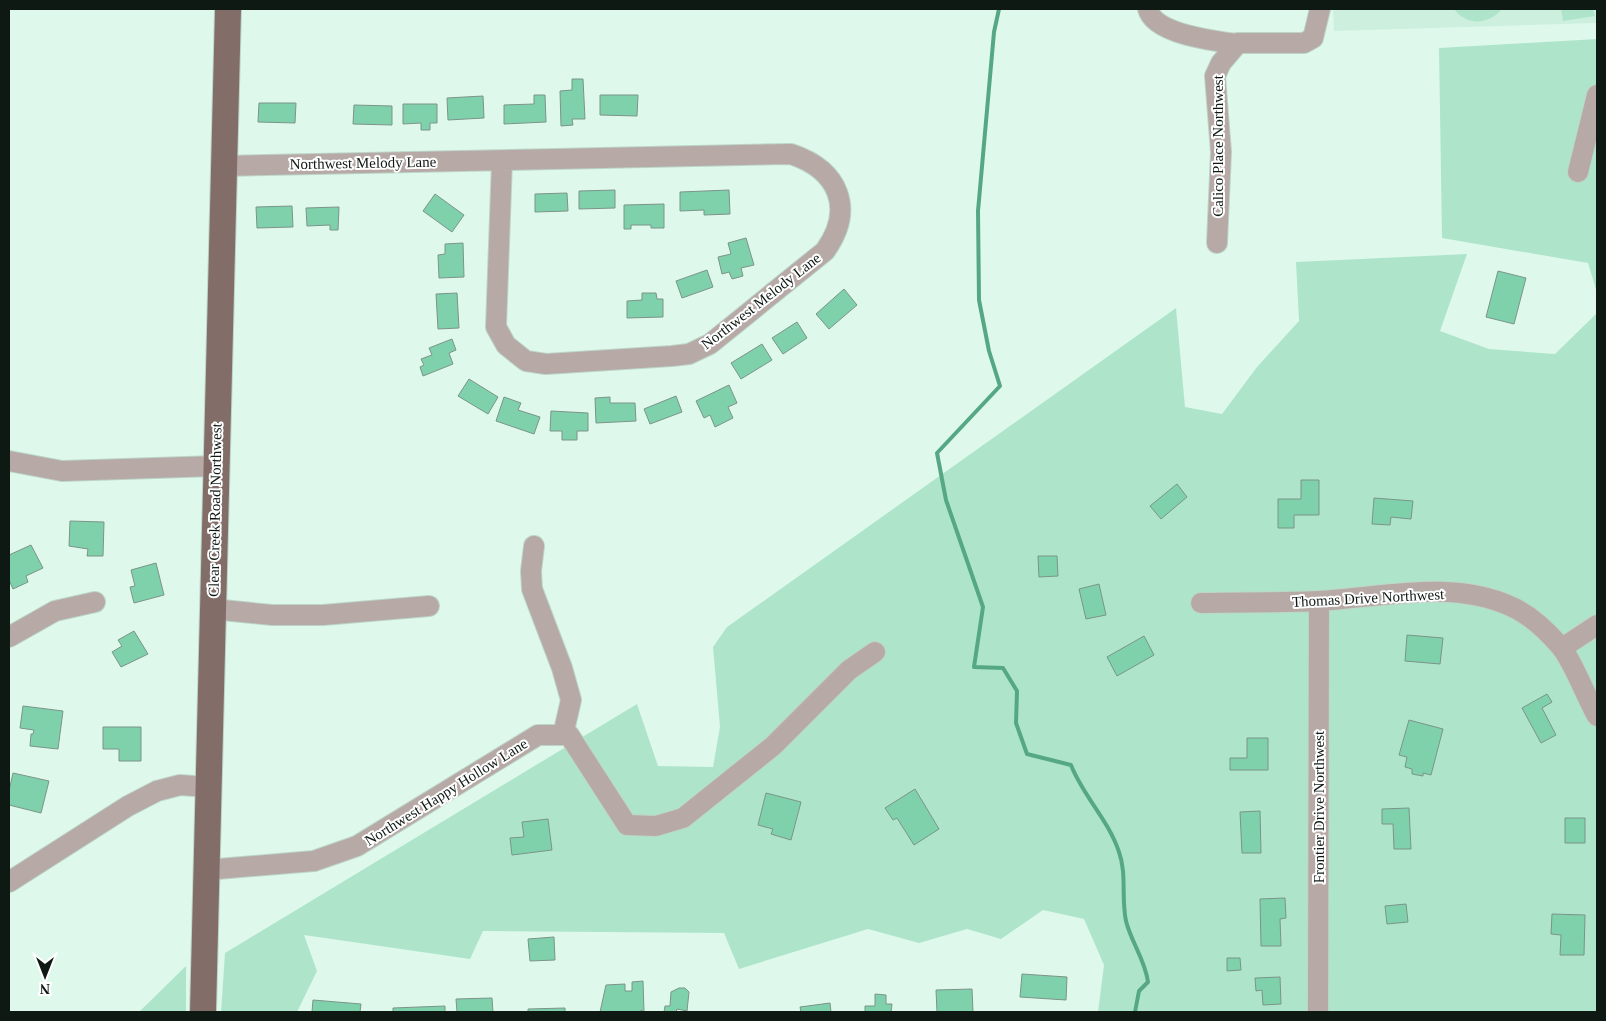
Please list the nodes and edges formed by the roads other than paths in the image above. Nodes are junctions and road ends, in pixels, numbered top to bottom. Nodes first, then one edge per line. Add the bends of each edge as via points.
1 (228, 9) edge
2 (1148, 9) edge
3 (1320, 9) edge
4 (1236, 44) junction
5 (1597, 95) edge
6 (502, 160) junction
7 (223, 166) junction
8 (1578, 172) dead end
9 (1217, 244) dead end
10 (9, 461) edge
11 (216, 466) junction
12 (534, 546) dead end
13 (1319, 601) junction
14 (95, 602) dead end
15 (1201, 603) dead end
16 (428, 606) dead end
17 (212, 609) junction
18 (1597, 626) edge
19 (9, 637) edge
20 (1562, 648) junction
21 (875, 652) dead end
22 (1597, 716) edge
23 (563, 735) junction
24 (208, 787) junction
25 (206, 870) junction
26 (9, 882) edge
27 (203, 1012) edge
28 (1318, 1012) edge

1 - 7 main road, Clear Creek Road Northwest
2 - 4 street via 1153,20 1189,36
3 - 4 street via 1313,38 1304,43
4 - 9 street, Calico Place Northwest via 1218,66 1214,81 1221,152
5 - 8 street
6 - 6 street, Northwest Melody Lane via 496,327 506,345 526,361 565,364 689,354 710,344 825,251 834,240 839,224 837,191 829,177 811,161 791,154
6 - 7 street, Northwest Melody Lane
7 - 11 main road, Clear Creek Road Northwest
10 - 11 street via 62,471
11 - 17 main road, Clear Creek Road Northwest
12 - 23 street via 532,590 571,700
13 - 15 street, Thomas Drive Northwest
13 - 20 street, Thomas Drive Northwest via 1443,592 1481,597 1510,606 1539,625
13 - 28 street, Frontier Drive Northwest
14 - 19 street via 56,611
16 - 17 street via 314,615
17 - 24 main road, Clear Creek Road Northwest
18 - 20 street
20 - 22 street, Thomas Drive Northwest
21 - 23 street via 849,670 773,746 683,818 656,826 626,825 569,735
23 - 25 street, Northwest Happy Hollow Lane via 538,735 357,846 314,861
24 - 25 main road, Clear Creek Road Northwest
24 - 26 street via 180,785 157,791
25 - 27 main road, Clear Creek Road Northwest

